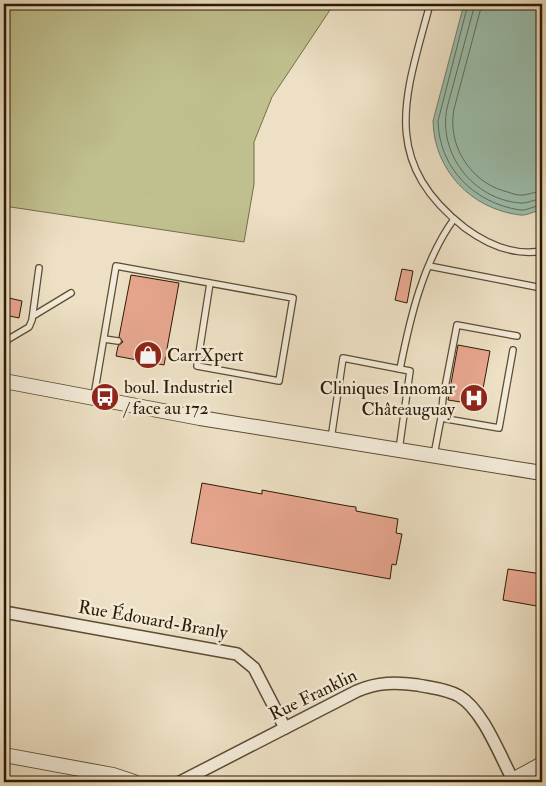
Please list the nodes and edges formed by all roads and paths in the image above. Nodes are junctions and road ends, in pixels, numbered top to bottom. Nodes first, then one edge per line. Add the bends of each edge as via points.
1 (430, 4) edge
2 (454, 219) junction
3 (542, 251) edge
4 (429, 266) junction
5 (39, 268) dead end
6 (210, 282) junction
7 (542, 288) edge
8 (72, 293) dead end
9 (33, 316) junction
10 (517, 336) dead end
11 (104, 339) junction
12 (118, 341) dead end
13 (512, 350) dead end
14 (4, 351) edge
15 (400, 369) junction
16 (4, 381) edge
17 (93, 398) junction
18 (441, 418) junction
19 (331, 439) junction
20 (399, 450) junction
21 (434, 455) junction
22 (542, 473) edge
23 (4, 612) edge
24 (285, 728) junction
25 (4, 755) edge
26 (542, 764) edge
27 (511, 781) edge
28 (134, 782) edge
29 (180, 782) edge

1 - 2 lane via 405,109 404,129 410,155 421,178 440,206
2 - 3 lane via 480,238 504,249
2 - 4 lane via 438,240
4 - 7 lane
4 - 15 lane
5 - 9 lane
6 - 6 lane via 293,298 279,381 197,366
6 - 11 lane via 116,266
8 - 9 lane
9 - 14 lane via 29,327 7,340
10 - 18 lane via 457,325
11 - 12 lane
11 - 17 lane
13 - 18 lane via 499,428
15 - 19 lane via 343,358
15 - 20 lane via 410,371
16 - 17 street
17 - 19 street
18 - 21 lane
19 - 20 street
20 - 21 street
21 - 22 street
23 - 24 street, Rue Édouard-Branly via 237,654 254,668
24 - 27 street, Rue Franklin via 357,691 379,684 407,684 450,692 468,702 479,715
24 - 29 street, Rue Franklin
25 - 28 street via 114,775
26 - 27 street

